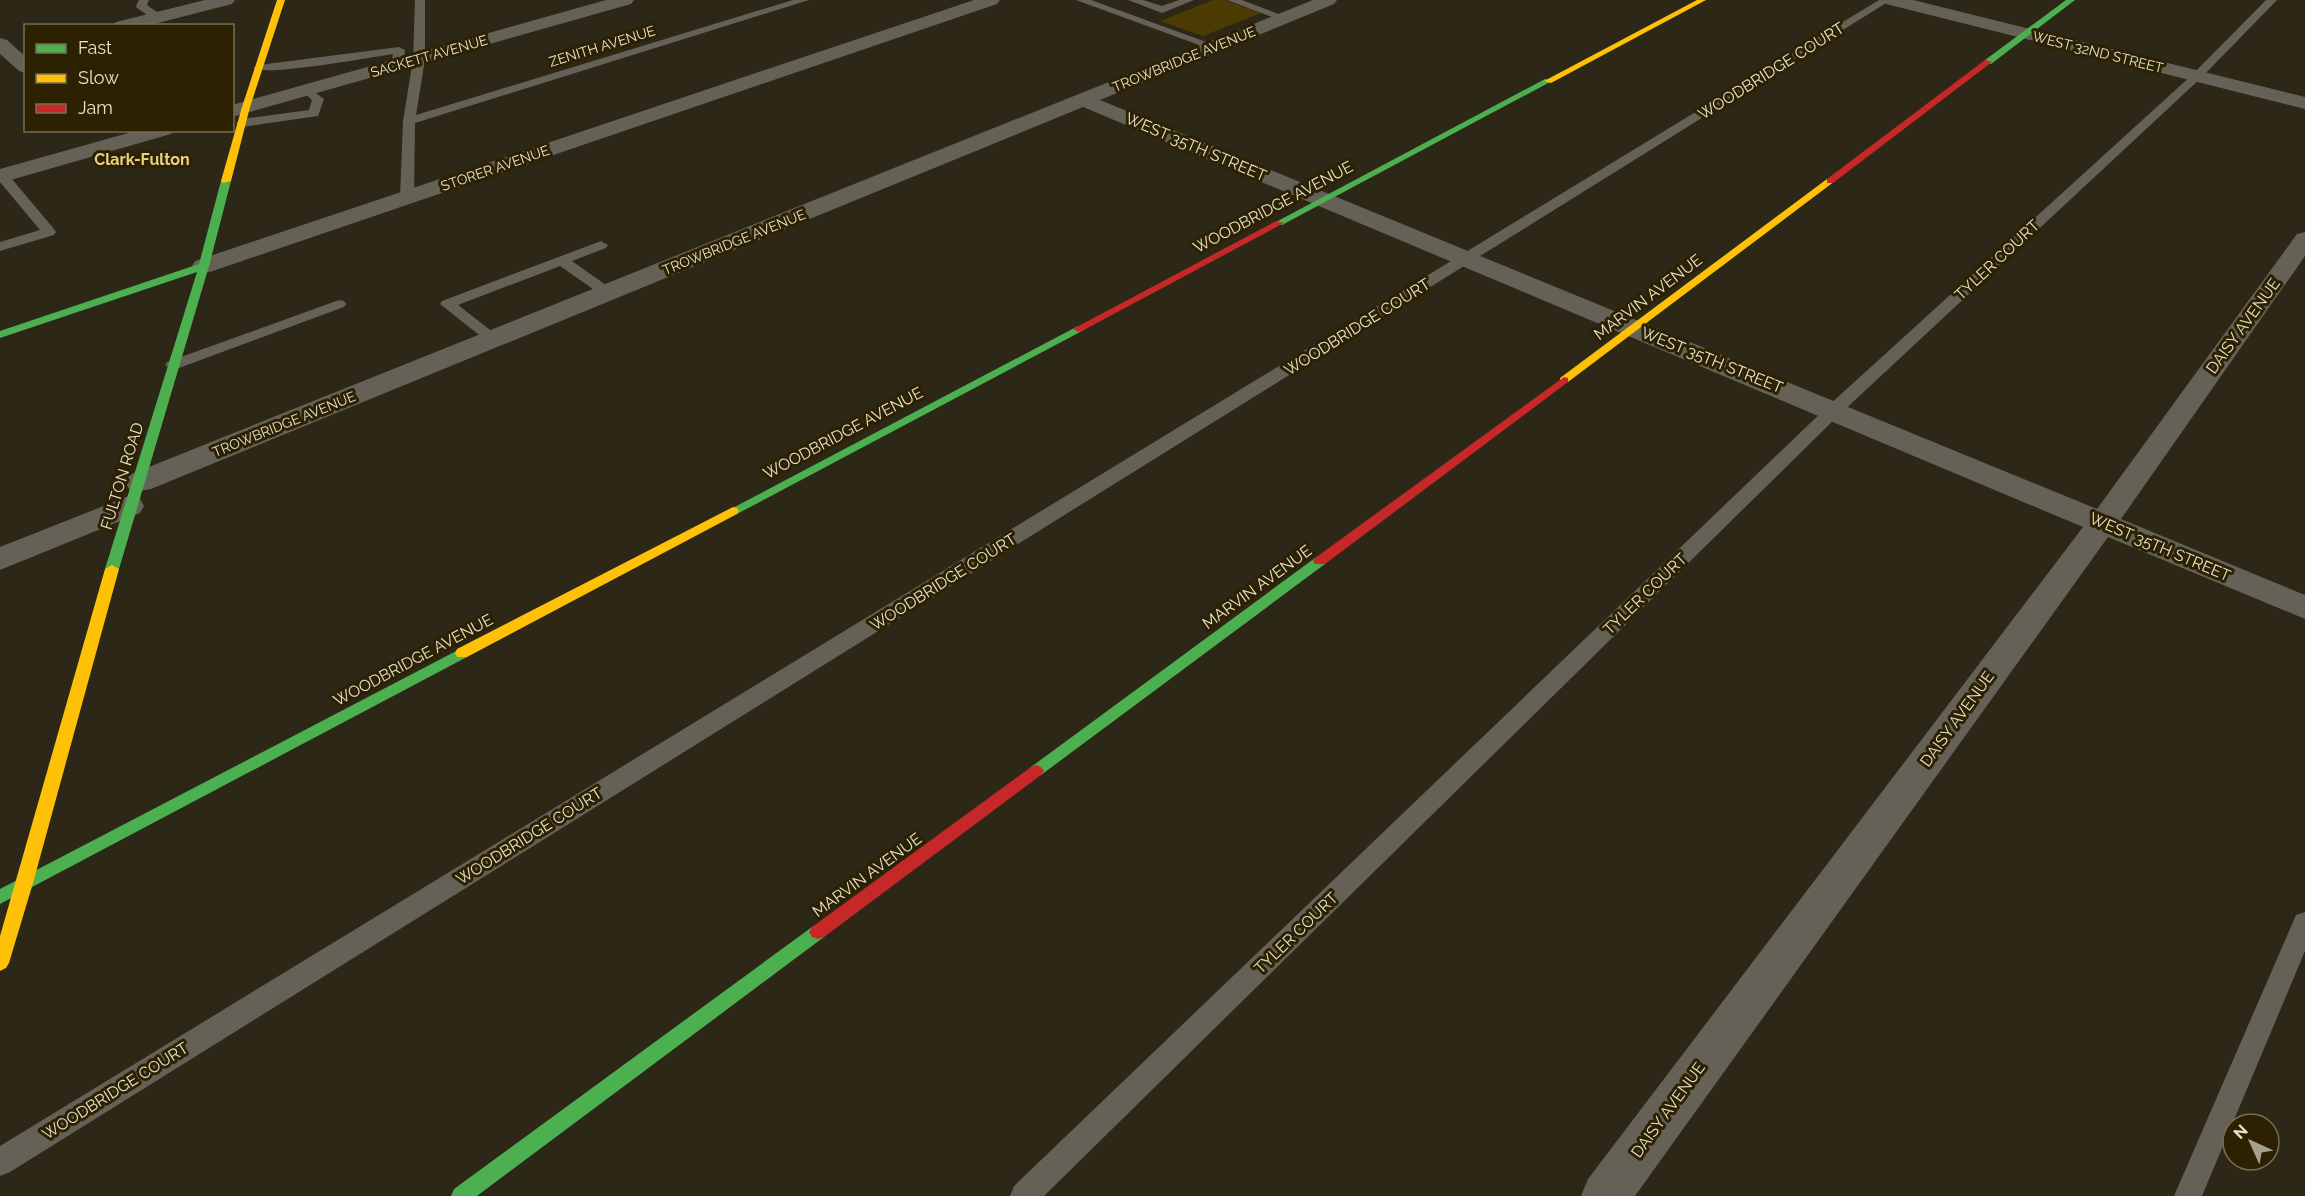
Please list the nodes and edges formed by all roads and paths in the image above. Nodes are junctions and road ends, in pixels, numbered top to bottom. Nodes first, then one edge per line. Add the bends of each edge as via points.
1 (144, 0) edge
2 (226, 0) edge
3 (281, 0) edge
4 (435, 0) edge
5 (625, 0) edge
6 (804, 0) edge
7 (991, 0) edge
8 (1081, 0) edge
9 (1133, 0) edge
10 (1189, 0) edge
11 (1232, 0) edge
12 (1328, 0) edge
13 (1702, 0) edge
14 (1886, 0) edge
15 (1892, 0) edge
16 (2071, 0) edge
17 (2272, 0) edge
18 (420, 2) edge
19 (157, 17) junction
20 (1284, 18) junction
21 (130, 24) edge
22 (2025, 33) junction
23 (1214, 47) junction
24 (9, 50) edge
25 (419, 58) junction
26 (24, 65) edge
27 (397, 65) junction
28 (259, 68) junction
29 (2197, 76) junction
30 (1084, 100) junction
31 (2305, 104) edge
32 (240, 114) edge
33 (409, 121) junction
34 (97, 132) edge
35 (157, 132) edge
36 (111, 146) junction
37 (1, 176) edge
38 (407, 198) junction
39 (1321, 200) junction
40 (2305, 239) edge
41 (602, 244) dead end
42 (0, 247) edge
43 (561, 260) junction
44 (1466, 260) junction
45 (204, 266) junction
46 (608, 293) junction
47 (339, 304) dead end
48 (1635, 328) junction
49 (2, 330) edge
50 (493, 339) junction
51 (173, 365) junction
52 (1834, 410) junction
53 (135, 494) junction
54 (2102, 523) junction
55 (0, 559) edge
56 (2305, 608) edge
57 (26, 883) junction
58 (0, 897) edge
59 (2305, 922) edge
60 (0, 963) edge
61 (0, 1162) edge
62 (461, 1196) edge
63 (1024, 1196) edge
64 (1605, 1196) edge
65 (2188, 1196) edge

1 - 19 lane via 141,6
2 - 19 street
3 - 28 street, FULTON ROAD
4 - 18 lane
5 - 25 street, SACKETT AVENUE
6 - 33 lane, ZENITH AVENUE
7 - 38 street, STORER AVENUE
8 - 23 lane
9 - 10 lane via 1162,10
11 - 20 lane
12 - 20 street, TROWBRIDGE AVENUE
13 - 39 street, WOODBRIDGE AVENUE
14 - 44 lane, WOODBRIDGE COURT
15 - 22 street, WEST 32ND STREET
16 - 22 street, MARVIN AVENUE
17 - 29 lane, TYLER COURT
18 - 25 lane
19 - 21 street
20 - 23 street, TROWBRIDGE AVENUE
22 - 29 street, WEST 32ND STREET
22 - 48 street, MARVIN AVENUE
23 - 30 street, TROWBRIDGE AVENUE
24 - 26 street
25 - 27 street, SACKETT AVENUE
25 - 33 lane
27 - 28 lane via 399,50
27 - 32 street, SACKETT AVENUE
28 - 32 street, FULTON ROAD
29 - 31 street, WEST 32ND STREET
29 - 52 lane, TYLER COURT
30 - 39 street, WEST 35TH STREET
30 - 46 street, TROWBRIDGE AVENUE
32 - 45 street, FULTON ROAD
33 - 38 lane
34 - 36 street
35 - 36 street
36 - 37 street
37 - 42 lane via 49,232
38 - 45 street, STORER AVENUE
39 - 44 street, WEST 35TH STREET
39 - 57 street, WOODBRIDGE AVENUE
40 - 54 street, DAISY AVENUE
41 - 43 lane
43 - 46 lane
43 - 50 lane via 447,304
44 - 48 street, WEST 35TH STREET
44 - 61 lane, WOODBRIDGE COURT
45 - 49 street, STORER AVENUE
45 - 51 street, FULTON ROAD
46 - 50 street, TROWBRIDGE AVENUE
47 - 51 lane
48 - 52 street, WEST 35TH STREET
48 - 62 street, MARVIN AVENUE
50 - 53 street, TROWBRIDGE AVENUE
51 - 53 street, FULTON ROAD
52 - 54 street, WEST 35TH STREET
52 - 63 lane, TYLER COURT
53 - 55 street, TROWBRIDGE AVENUE
53 - 57 street, FULTON ROAD
54 - 56 street, WEST 35TH STREET
54 - 64 street, DAISY AVENUE
57 - 58 street, WOODBRIDGE AVENUE
57 - 60 street, FULTON ROAD
59 - 65 lane

